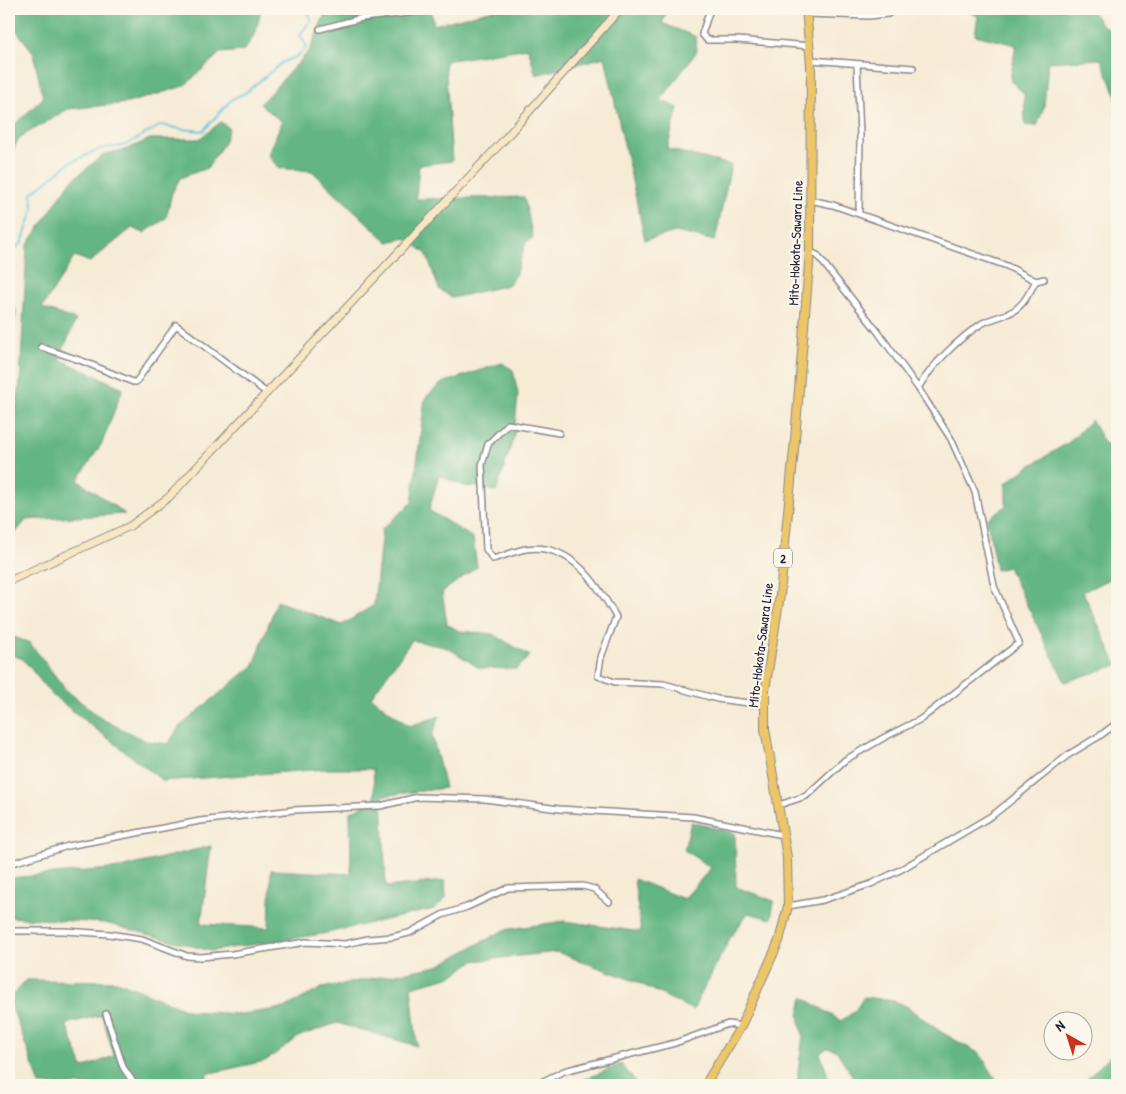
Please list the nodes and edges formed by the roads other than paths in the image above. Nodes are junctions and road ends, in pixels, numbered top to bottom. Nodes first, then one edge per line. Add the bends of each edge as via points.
1 (444, 9) edge
2 (620, 9) edge
3 (710, 9) edge
4 (806, 11) edge
5 (888, 14) dead end
6 (320, 30) dead end
7 (810, 46) junction
8 (811, 60) junction
9 (857, 64) junction
10 (913, 68) dead end
11 (810, 200) junction
12 (859, 214) junction
13 (810, 252) junction
14 (1044, 279) dead end
15 (1036, 280) junction
16 (41, 347) dead end
17 (918, 388) junction
18 (267, 393) junction
19 (559, 433) dead end
20 (9, 581) edge
21 (764, 705) junction
22 (1117, 723) edge
23 (779, 805) junction
24 (784, 834) junction
25 (9, 864) edge
26 (608, 902) dead end
27 (788, 906) junction
28 (9, 930) edge
29 (106, 1014) dead end
30 (741, 1026) junction
31 (543, 1084) edge
32 (135, 1085) edge
33 (535, 1085) edge
34 (705, 1085) edge

1 - 6 street via 362,18
2 - 18 street via 495,149
3 - 7 street via 702,34 707,40
4 - 5 street via 870,16
4 - 7 main road, Mito-Hokota-Sawara Line / 2
7 - 8 main road, Mito-Hokota-Sawara Line / 2
8 - 9 street
8 - 11 main road, Mito-Hokota-Sawara Line / 2
9 - 10 street
9 - 12 street
11 - 12 street
11 - 13 main road, Mito-Hokota-Sawara Line / 2
12 - 15 street via 1007,266
13 - 17 street via 817,255
13 - 21 main road, Mito-Hokota-Sawara Line / 2 via 788,517
14 - 15 street
15 - 17 street via 1023,303 1012,312 981,324 941,357
16 - 18 street via 136,382 176,325
17 - 23 street via 951,439 975,492 994,586 1019,643 921,719 845,760 806,796
18 - 20 street via 155,508 122,530
19 - 21 street via 508,424 488,444 482,465 486,549 493,559 527,549 549,549 581,567 616,616 601,657 598,676 615,682 664,684 718,698
21 - 23 main road, Mito-Hokota-Sawara Line / 2 via 765,729
22 - 27 street via 1068,755 993,815 900,870 871,884 823,900
23 - 24 main road, Mito-Hokota-Sawara Line / 2
24 - 25 street via 693,817 559,809 485,799 418,797 380,806 293,810 200,821 68,846
24 - 27 main road, Mito-Hokota-Sawara Line / 2
26 - 28 street via 594,889 583,886 508,888 442,915 409,933 392,937 345,944 306,942 202,957 187,956 142,939 109,934
27 - 30 main road, Mito-Hokota-Sawara Line / 2 via 779,941
29 - 32 street via 123,1067
30 - 31 street via 728,1024 675,1043 564,1071
30 - 34 main road, Mito-Hokota-Sawara Line / 2
31 - 33 street

